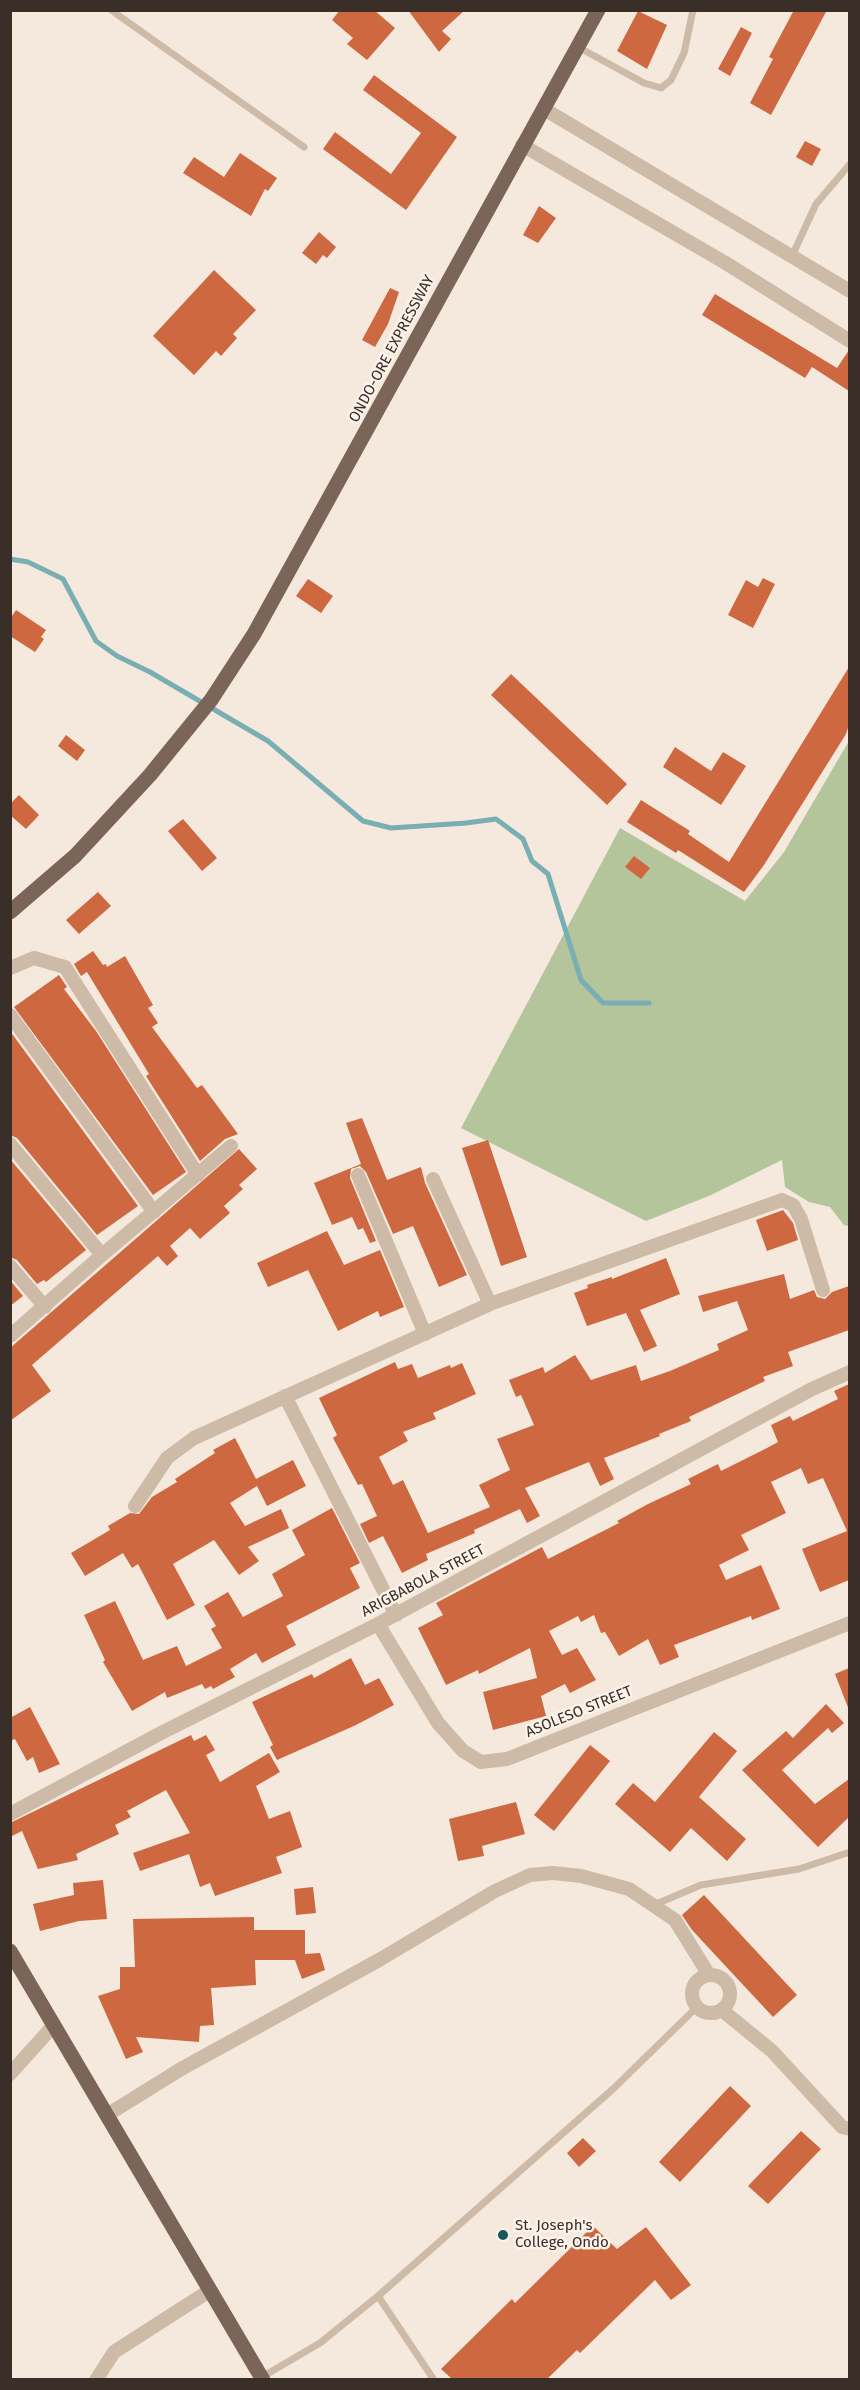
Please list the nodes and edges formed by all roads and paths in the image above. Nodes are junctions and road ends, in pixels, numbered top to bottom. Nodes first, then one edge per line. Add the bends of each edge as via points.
1 (111, 10) edge
2 (598, 10) edge
3 (693, 10) edge
4 (578, 47) junction
5 (544, 109) junction
6 (522, 145) junction
7 (304, 147) dead end
8 (849, 164) edge
9 (792, 256) junction
10 (849, 291) edge
11 (849, 341) edge
12 (10, 912) edge
13 (10, 968) edge
14 (10, 1015) edge
15 (10, 1144) edge
16 (231, 1146) dead end
17 (198, 1175) junction
18 (358, 1175) dead end
19 (433, 1179) dead end
20 (154, 1212) junction
21 (102, 1255) junction
22 (10, 1266) edge
23 (823, 1290) dead end
24 (490, 1304) junction
25 (45, 1307) junction
26 (424, 1334) junction
27 (10, 1336) edge
28 (849, 1372) edge
29 (285, 1396) junction
30 (135, 1506) dead end
31 (396, 1615) junction
32 (849, 1623) edge
33 (378, 1624) junction
34 (10, 1814) edge
35 (849, 1852) edge
36 (656, 1904) junction
37 (10, 1951) edge
38 (709, 1975) junction
39 (697, 2007) junction
40 (723, 2011) junction
41 (54, 2025) junction
42 (10, 2074) edge
43 (107, 2115) junction
44 (849, 2129) edge
45 (209, 2291) junction
46 (378, 2296) junction
47 (96, 2379) edge
48 (261, 2379) edge
49 (434, 2379) edge

1 - 7 lane
2 - 4 main road, ONDO-ORE EXPRESSWAY
3 - 4 lane via 684,53 671,80 661,88 644,83
4 - 5 main road, ONDO-ORE EXPRESSWAY
5 - 6 main road, ONDO-ORE EXPRESSWAY
5 - 9 street
6 - 11 street via 724,262
6 - 12 main road, ONDO-ORE EXPRESSWAY via 260,623 211,700 150,775 75,856
8 - 9 lane via 816,204
9 - 10 street
13 - 17 street via 34,957 65,967
14 - 20 street
15 - 21 street
16 - 17 street
17 - 20 street
18 - 26 street
19 - 24 street
20 - 21 street
21 - 25 street
22 - 25 street
23 - 24 street via 801,1219 793,1205 782,1200
24 - 26 street
25 - 27 street
26 - 29 street
28 - 31 street, ARIGBABOLA STREET
29 - 30 street via 194,1438 167,1458
29 - 31 street
31 - 33 street, ARIGBABOLA STREET
32 - 33 street, ASOLESO STREET via 507,1759 482,1762 463,1751 438,1723
33 - 34 street, ARIGBABOLA STREET via 162,1732
35 - 36 lane via 799,1869 701,1885
36 - 38 street via 675,1920
36 - 43 street via 629,1889 581,1876 530,1875 181,2069
37 - 41 main road
38 - 39 street via 695,1983 692,1991
38 - 40 street via 725,1981 729,1988 730,1997
39 - 40 street via 704,2012
39 - 46 lane via 613,2089
40 - 44 street via 772,2051 842,2127
41 - 42 street
41 - 43 main road
43 - 45 main road
45 - 47 street via 114,2352
45 - 48 main road
46 - 48 lane via 320,2343
46 - 49 lane

